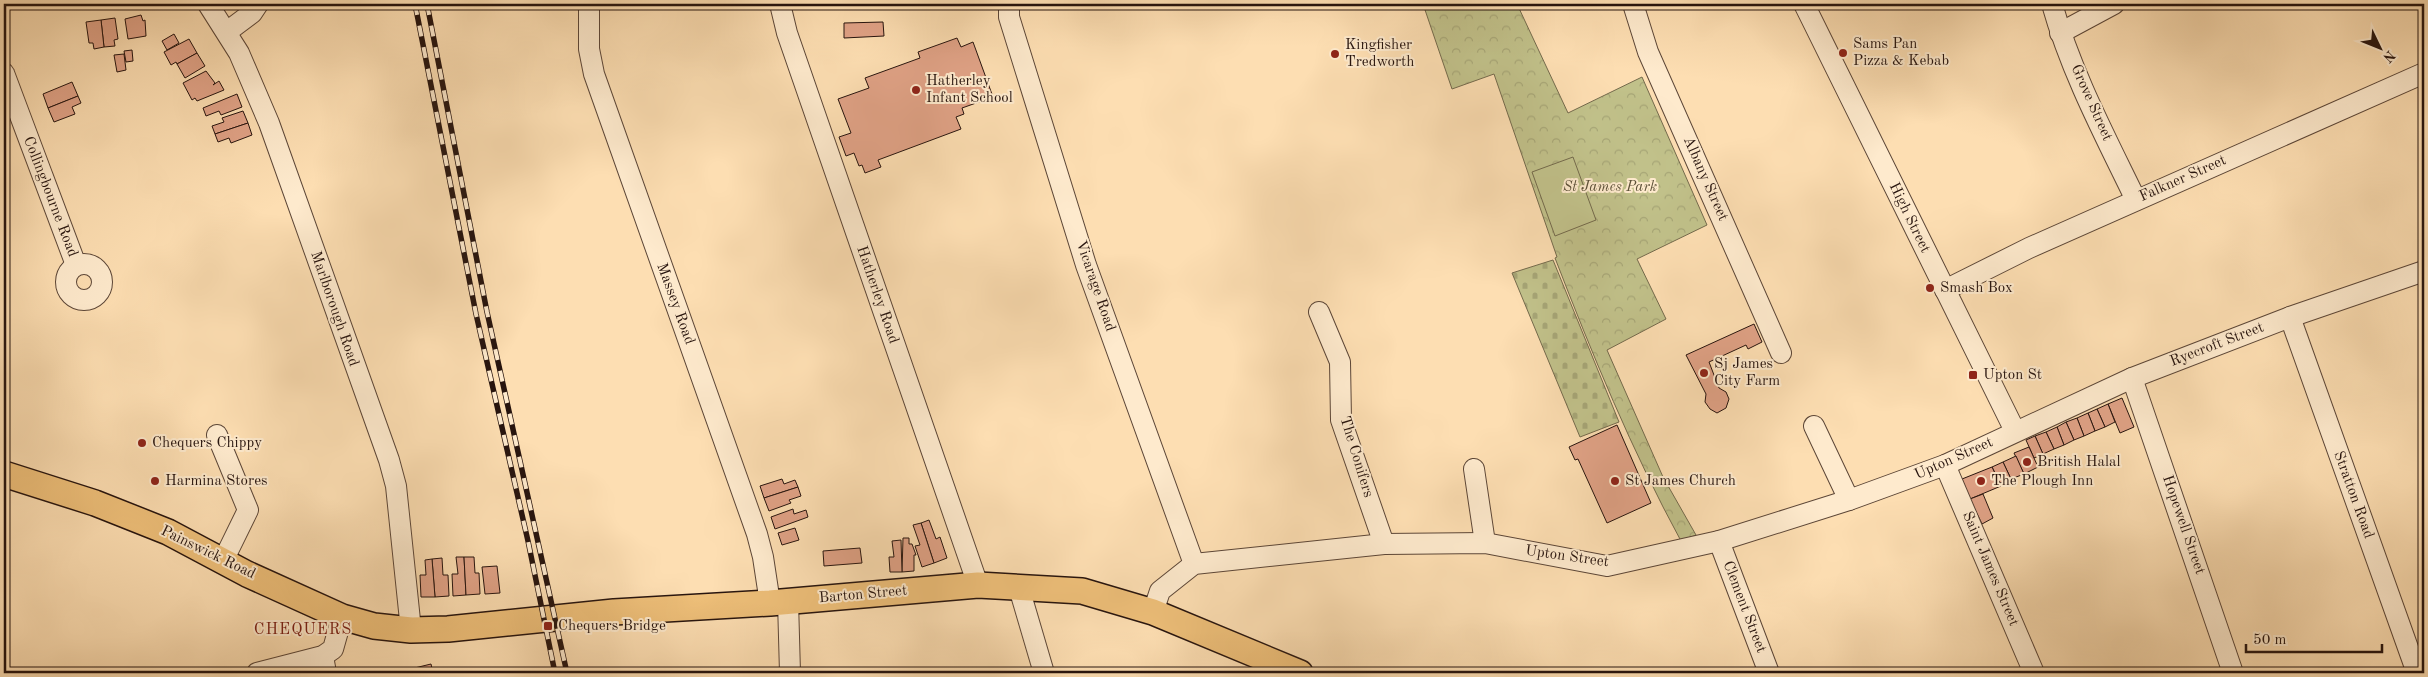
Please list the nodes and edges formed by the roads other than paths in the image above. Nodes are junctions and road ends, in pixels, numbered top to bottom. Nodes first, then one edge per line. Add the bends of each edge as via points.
1 (208, 4) edge
2 (258, 4) edge
3 (590, 4) edge
4 (780, 4) edge
5 (1009, 4) edge
6 (1633, 4) edge
7 (1804, 4) edge
8 (2052, 4) edge
9 (2114, 4) edge
10 (228, 31) junction
11 (2060, 33) junction
12 (4, 73) edge
13 (2424, 73) edge
14 (2136, 200) junction
15 (76, 266) dead end
16 (2424, 271) edge
17 (1945, 290) junction
18 (1319, 312) dead end
19 (2290, 317) junction
20 (1782, 353) dead end
21 (2132, 378) junction
22 (1814, 426) dead end
23 (2015, 431) junction
24 (217, 435) dead end
25 (1945, 466) junction
26 (1474, 469) dead end
27 (4, 474) edge
28 (1849, 500) junction
29 (1718, 541) junction
30 (1384, 544) junction
31 (1485, 544) junction
32 (223, 561) junction
33 (1194, 564) junction
34 (978, 585) junction
35 (1019, 588) junction
36 (779, 602) junction
37 (1152, 612) junction
38 (342, 617) junction
39 (411, 630) junction
40 (324, 664) edge
41 (1260, 666) edge
42 (257, 673) edge
43 (790, 673) edge
44 (1044, 673) edge
45 (1300, 673) edge
46 (1770, 673) edge
47 (2034, 673) edge
48 (2234, 673) edge
49 (2416, 673) edge

1 - 10 street, Marlborough Road
2 - 10 street via 252,13
3 - 36 street, Massey Road via 589,49 594,74
4 - 34 street, Hatherley Road via 787,33
5 - 33 street, Vicarage Road via 1008,17 1086,265
6 - 20 street, Albany Street via 1648,52
7 - 17 street, High Street
8 - 11 street, Grove Street
9 - 11 street
10 - 39 street, Marlborough Road via 269,123 392,471
11 - 14 street, Grove Street
12 - 15 street, Collingbourne Road
13 - 14 street, Falkner Street
14 - 17 street, Falkner Street
16 - 19 street, Ryecroft Street
17 - 23 street, High Street
18 - 30 street, The Conifers via 1340,362 1341,420
19 - 21 street, Ryecroft Street
19 - 49 street, Stratton Road
21 - 23 street, Ryecroft Street
21 - 48 street, Hopewell Street
22 - 28 street
23 - 25 street, Upton Street
24 - 32 street via 248,510
25 - 28 street, Upton Street
25 - 47 street, Saint James Street
26 - 31 street
27 - 32 main road, Painswick Road via 95,503 168,532
28 - 29 street, Upton Street
29 - 31 street, Upton Street via 1607,566
29 - 46 street, Clement Street
30 - 31 street, Upton Street
30 - 33 street, Upton Street
32 - 38 main road, Painswick Road
33 - 37 street via 1160,591
34 - 35 main road, Barton Street
34 - 36 main road, Barton Street
35 - 37 main road, Barton Street via 1082,591
35 - 44 street
36 - 39 main road, Barton Street via 614,612
36 - 43 street, Massey Road
37 - 41 main road, Barton Street
38 - 39 main road, Painswick Road via 374,626
38 - 40 street via 333,649
40 - 42 street
41 - 45 main road, Barton Street

